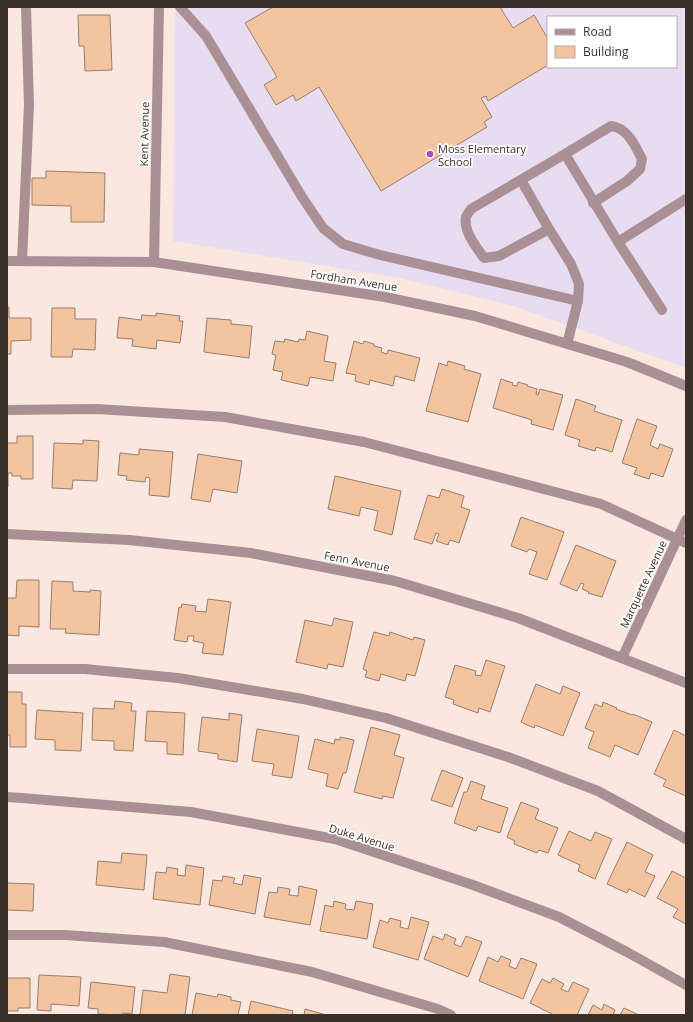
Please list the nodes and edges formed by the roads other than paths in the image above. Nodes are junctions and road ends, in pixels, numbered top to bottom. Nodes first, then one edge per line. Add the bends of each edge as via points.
1 (26, 7) edge
2 (159, 7) edge
3 (180, 7) edge
4 (565, 154) junction
5 (520, 180) junction
6 (686, 199) edge
7 (593, 203) junction
8 (549, 229) junction
9 (618, 242) junction
10 (7, 260) edge
11 (22, 261) junction
12 (154, 262) junction
13 (578, 301) junction
14 (662, 310) dead end
15 (567, 344) junction
16 (686, 386) edge
17 (7, 410) edge
18 (686, 520) edge
19 (7, 534) edge
20 (682, 541) edge
21 (622, 658) junction
22 (7, 669) edge
23 (686, 683) edge
24 (7, 797) edge
25 (686, 839) edge
26 (7, 935) edge
27 (686, 985) edge
28 (451, 1015) edge

1 - 11 street via 29,105
2 - 12 street, Kent Avenue
3 - 13 street via 206,36 323,228 343,244 387,257
4 - 5 street
4 - 7 street
4 - 7 street via 611,126 619,127 630,137 642,159 640,169 627,181
5 - 8 street
5 - 8 street via 471,208 466,218 468,232 476,247 484,258 499,256
6 - 9 street
7 - 9 street
8 - 13 street via 571,264 578,284
9 - 14 street
10 - 11 street, Fordham Avenue
11 - 12 street, Fordham Avenue
12 - 15 street, Fordham Avenue via 385,297 475,316
13 - 15 street
15 - 16 street, Fordham Avenue via 627,362
17 - 20 street via 97,409 224,417 364,442 600,504
18 - 20 street, Marquette Avenue
19 - 21 street, Fenn Avenue via 129,540 251,553 380,578 518,618
20 - 21 street, Marquette Avenue
21 - 23 street, Fenn Avenue
22 - 25 street via 85,669 178,678 303,699 386,718 508,757 598,791
24 - 27 street, Duke Avenue via 191,812 335,839 559,917
26 - 28 street via 65,935 164,942 312,972

